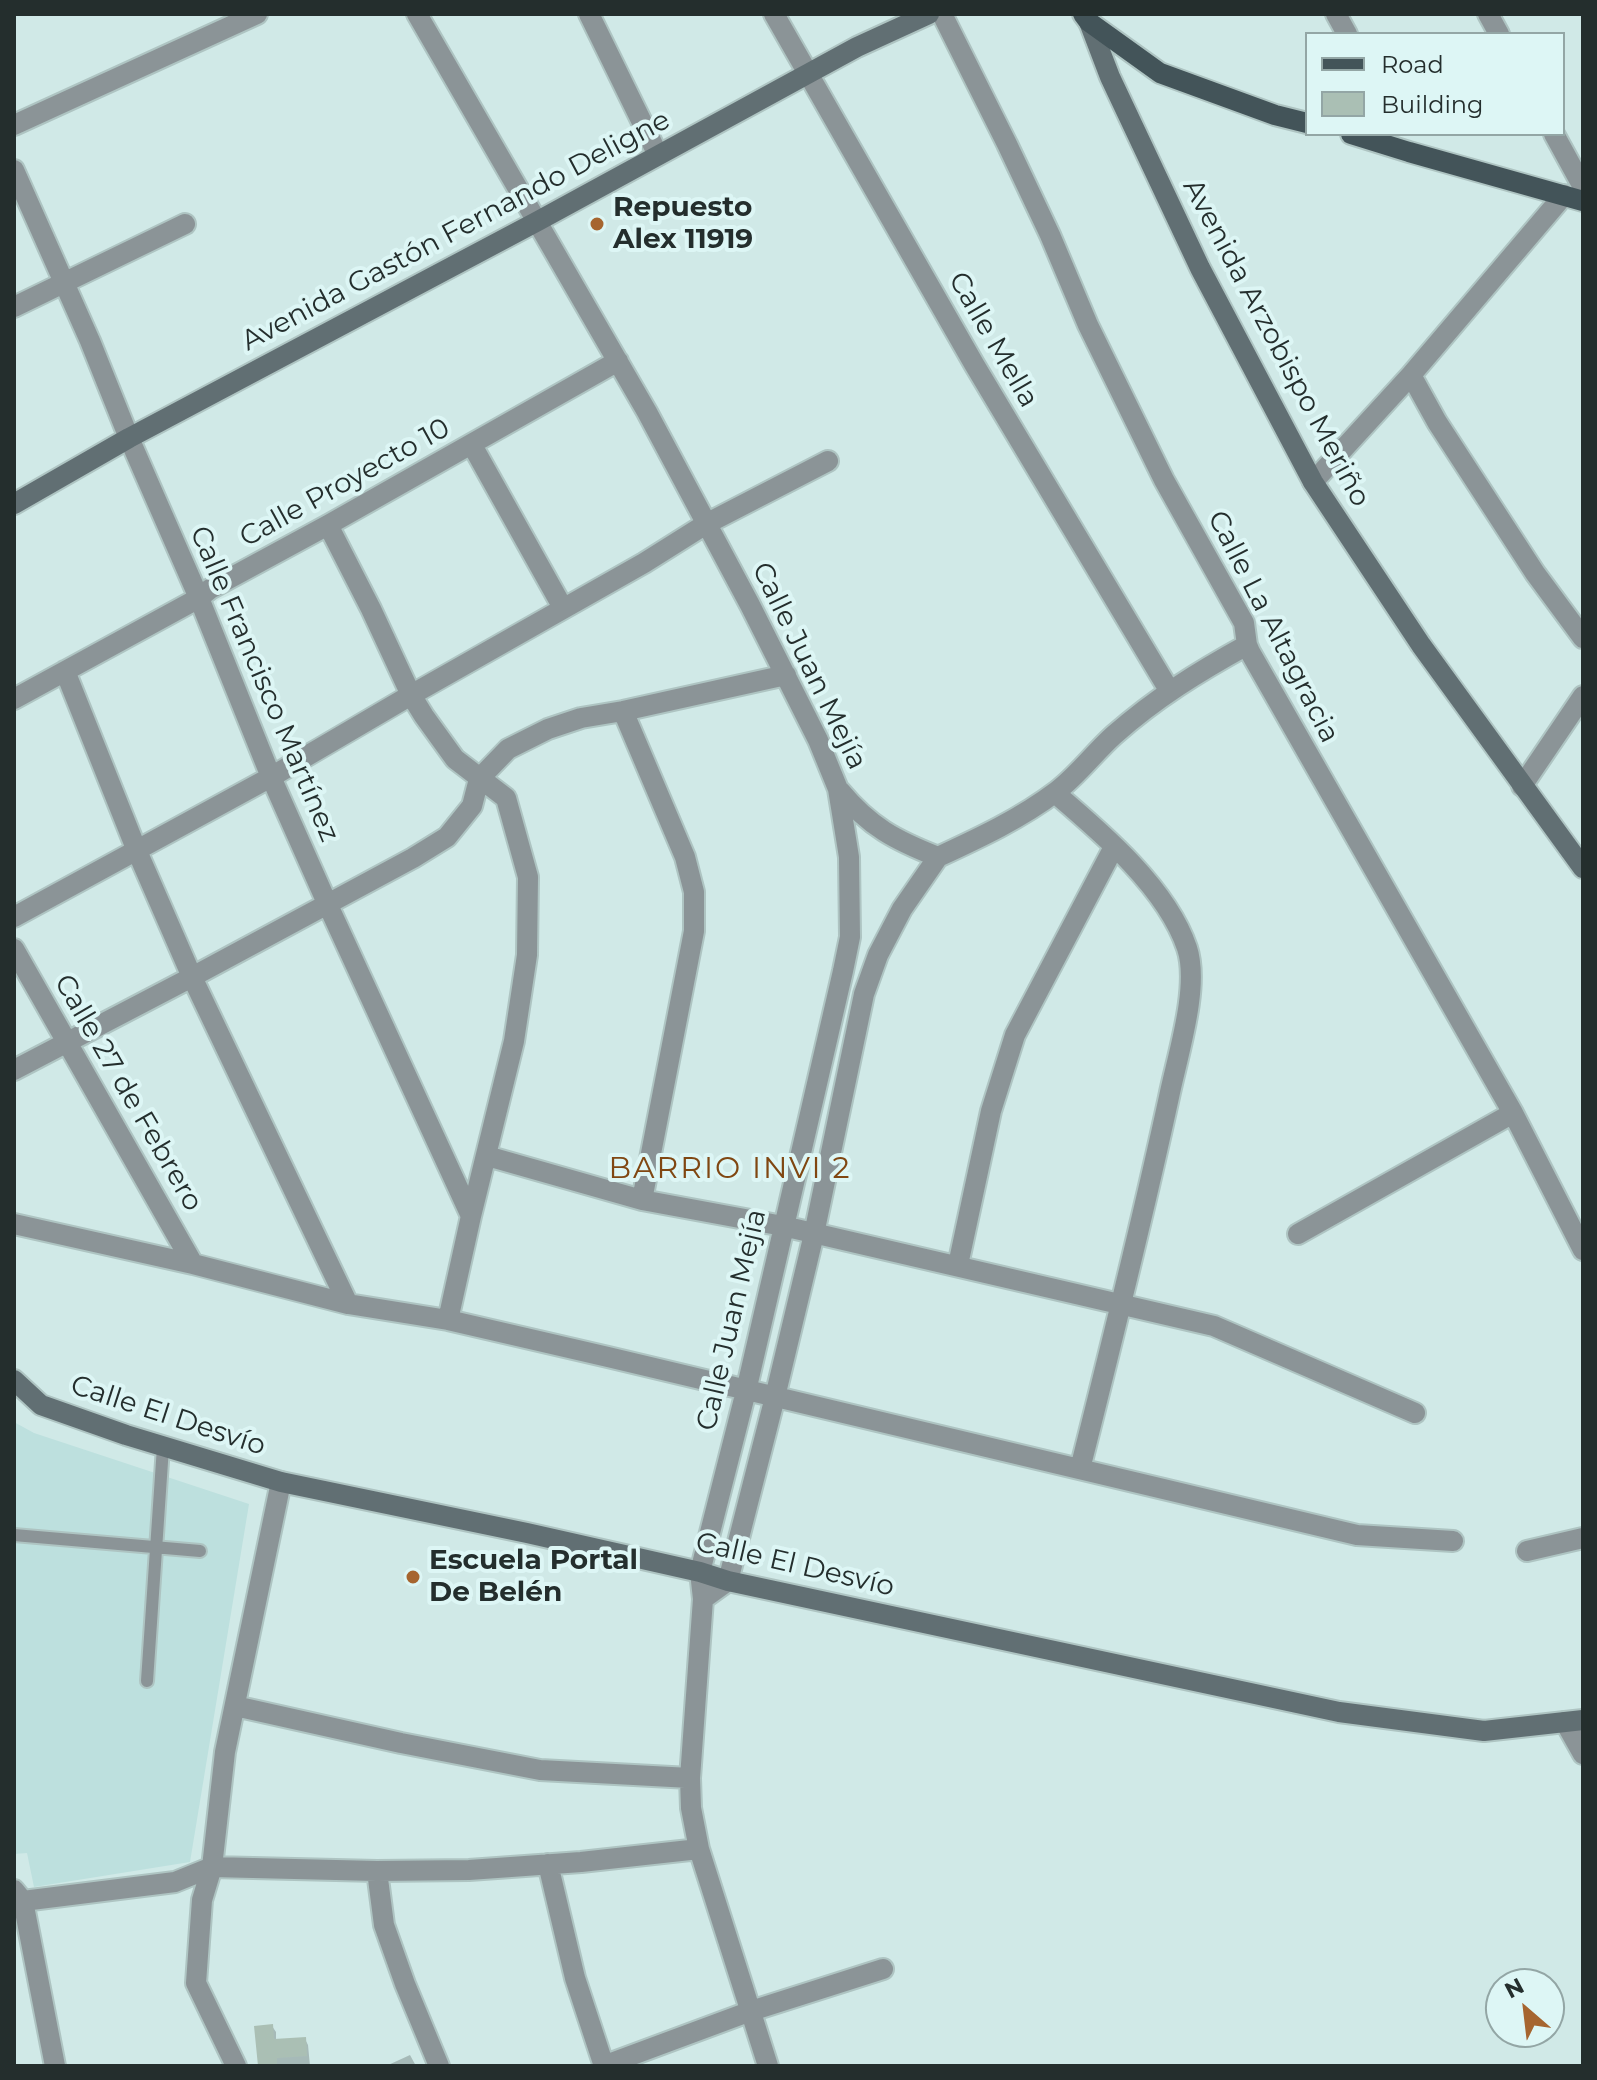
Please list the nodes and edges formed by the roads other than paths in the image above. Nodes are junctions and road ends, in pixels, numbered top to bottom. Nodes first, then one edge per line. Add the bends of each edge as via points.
1 (257, 14) edge
2 (417, 14) edge
3 (589, 14) edge
4 (774, 14) edge
5 (929, 14) edge
6 (942, 14) edge
7 (1336, 14) edge
8 (1488, 14) edge
9 (1086, 18) edge
10 (1346, 32) edge
11 (1498, 32) edge
12 (808, 74) junction
13 (1305, 122) edge
14 (14, 125) edge
15 (1363, 136) edge
16 (1555, 136) edge
17 (1404, 143) edge
18 (658, 155) junction
19 (14, 170) edge
20 (1577, 194) edge
21 (538, 221) junction
22 (185, 224) dead end
23 (65, 283) junction
24 (14, 307) edge
25 (618, 361) junction
26 (1411, 375) junction
27 (129, 438) junction
28 (472, 445) junction
29 (828, 461) dead end
30 (1313, 482) junction
31 (14, 504) edge
32 (706, 524) junction
33 (328, 525) junction
34 (199, 598) junction
35 (563, 608) junction
36 (1583, 638) edge
37 (1247, 645) junction
38 (65, 671) junction
39 (786, 675) junction
40 (1169, 690) junction
41 (411, 695) junction
42 (1583, 696) edge
43 (14, 699) edge
44 (623, 711) junction
45 (271, 777) junction
46 (479, 779) junction
47 (1522, 786) junction
48 (838, 789) junction
49 (1055, 793) junction
50 (1114, 847) junction
51 (137, 851) junction
52 (938, 857) junction
53 (1583, 868) edge
54 (327, 903) junction
55 (14, 917) edge
56 (14, 949) edge
57 (192, 977) junction
58 (68, 1041) junction
59 (14, 1070) edge
60 (1513, 1113) junction
61 (487, 1156) junction
62 (642, 1200) junction
63 (471, 1216) junction
64 (14, 1224) edge
65 (783, 1226) junction
66 (814, 1234) junction
67 (1298, 1234) dead end
68 (1583, 1250) edge
69 (193, 1264) junction
70 (958, 1265) junction
71 (348, 1304) junction
72 (1120, 1304) junction
73 (448, 1320) junction
74 (14, 1380) edge
75 (746, 1391) junction
76 (775, 1397) junction
77 (1415, 1413) dead end
78 (163, 1447) junction
79 (1080, 1469) junction
80 (281, 1482) junction
81 (14, 1535) edge
82 (1583, 1538) edge
83 (1453, 1541) dead end
84 (156, 1547) junction
85 (200, 1551) dead end
86 (1527, 1551) dead end
87 (700, 1572) junction
88 (728, 1581) junction
89 (703, 1599) junction
90 (147, 1681) dead end
91 (235, 1706) junction
92 (1574, 1721) edge
93 (1583, 1754) edge
94 (690, 1778) junction
95 (699, 1849) junction
96 (548, 1864) junction
97 (212, 1867) junction
98 (377, 1871) junction
99 (18, 1896) edge
100 (883, 1969) dead end
101 (751, 2011) junction
102 (55, 2066) edge
103 (236, 2066) edge
104 (439, 2066) edge
105 (604, 2066) edge
106 (768, 2066) edge

1 - 14 street
2 - 21 street, Calle Juan Mejía
3 - 18 street
4 - 12 street, Calle Mella
5 - 12 street, Avenida Gastón Fernando Deligne
6 - 37 street, Calle La Altagracia via 1150,452 1244,623
7 - 10 street
8 - 11 street
9 - 13 main road via 1160,73
9 - 30 street, Avenida Arzobispo Meriño via 1200,268
12 - 18 street, Avenida Gastón Fernando Deligne
12 - 40 street, Calle Mella
15 - 17 main road
16 - 20 street
17 - 20 main road
18 - 21 street, Avenida Gastón Fernando Deligne
19 - 23 street, Calle Francisco Martínez
20 - 26 street
21 - 25 street, Calle Juan Mejía
21 - 27 street, Avenida Gastón Fernando Deligne
22 - 23 street
23 - 24 street
23 - 27 street, Calle Francisco Martínez
25 - 28 street, Calle Proyecto 10
25 - 32 street, Calle Juan Mejía
26 - 30 street
26 - 36 street via 1535,573
27 - 31 street, Avenida Gastón Fernando Deligne
27 - 34 street, Calle Francisco Martínez
28 - 33 street, Calle Proyecto 10
28 - 35 street
29 - 32 street
30 - 47 street, Avenida Arzobispo Meriño
32 - 35 street
32 - 39 street, Calle Juan Mejía
33 - 34 street, Calle Proyecto 10
33 - 41 street
34 - 38 street, Calle Proyecto 10
34 - 45 street, Calle Francisco Martínez
35 - 41 street
37 - 40 street
37 - 60 street, Calle La Altagracia
38 - 43 street, Calle Proyecto 10
38 - 51 street
39 - 44 street
39 - 48 street, Calle Juan Mejía
40 - 49 street
41 - 45 street
41 - 46 street via 455,759
42 - 47 street
44 - 46 street via 548,729 508,749
44 - 62 street via 685,857 694,892 694,931
45 - 51 street
45 - 54 street, Calle Francisco Martínez
46 - 54 street via 472,806 447,837
46 - 61 street via 506,798 528,877 527,955 519,1012
47 - 53 street, Avenida Arzobispo Meriño
48 - 52 street via 879,828
48 - 65 street, Calle Juan Mejía via 849,857 850,937
49 - 50 street
49 - 52 street
50 - 70 street via 1015,1035 991,1111
50 - 72 street via 1156,892 1176,924 1188,950 1192,980
51 - 55 street
51 - 57 street
52 - 66 street, Calle Juan Mejía via 902,909 864,994
54 - 57 street
54 - 63 street, Calle Francisco Martínez
56 - 58 street, Calle 27 de Febrero
57 - 58 street
57 - 71 street
58 - 59 street
58 - 69 street, Calle 27 de Febrero
60 - 67 street
60 - 68 street, Calle La Altagracia
61 - 62 street
61 - 63 street
62 - 65 street
63 - 73 street
64 - 69 street
65 - 66 street
65 - 75 street, Calle Juan Mejía
66 - 70 street
66 - 76 street, Calle Juan Mejía
69 - 71 street
70 - 72 street
71 - 73 street
72 - 77 street via 1214,1326
72 - 79 street
73 - 75 street
74 - 78 street, Calle El Desvío via 41,1405
75 - 76 street
75 - 87 street, Calle Juan Mejía
76 - 79 street
76 - 88 street, Calle Juan Mejía
78 - 80 street, Calle El Desvío
78 - 84 lane
79 - 83 street via 1357,1535
80 - 87 street, Calle El Desvío
80 - 91 street
81 - 84 lane
82 - 86 street
84 - 85 lane
84 - 90 lane
87 - 88 street, Calle El Desvío
87 - 89 street, Calle Juan Mejía
88 - 89 street
88 - 92 street, Calle El Desvío via 1339,1712 1484,1731
89 - 94 street, Calle Juan Mejía
91 - 94 street via 540,1770
91 - 97 street
92 - 93 street
94 - 95 street, Calle Juan Mejía
95 - 96 street
95 - 101 street, Calle Juan Mejía
96 - 98 street
96 - 105 street via 575,1978
97 - 98 street
97 - 99 street via 175,1882
97 - 103 street via 202,1900 196,1983
98 - 104 street via 384,1925
99 - 102 street
100 - 101 street
101 - 105 street
101 - 106 street, Calle Juan Mejía

